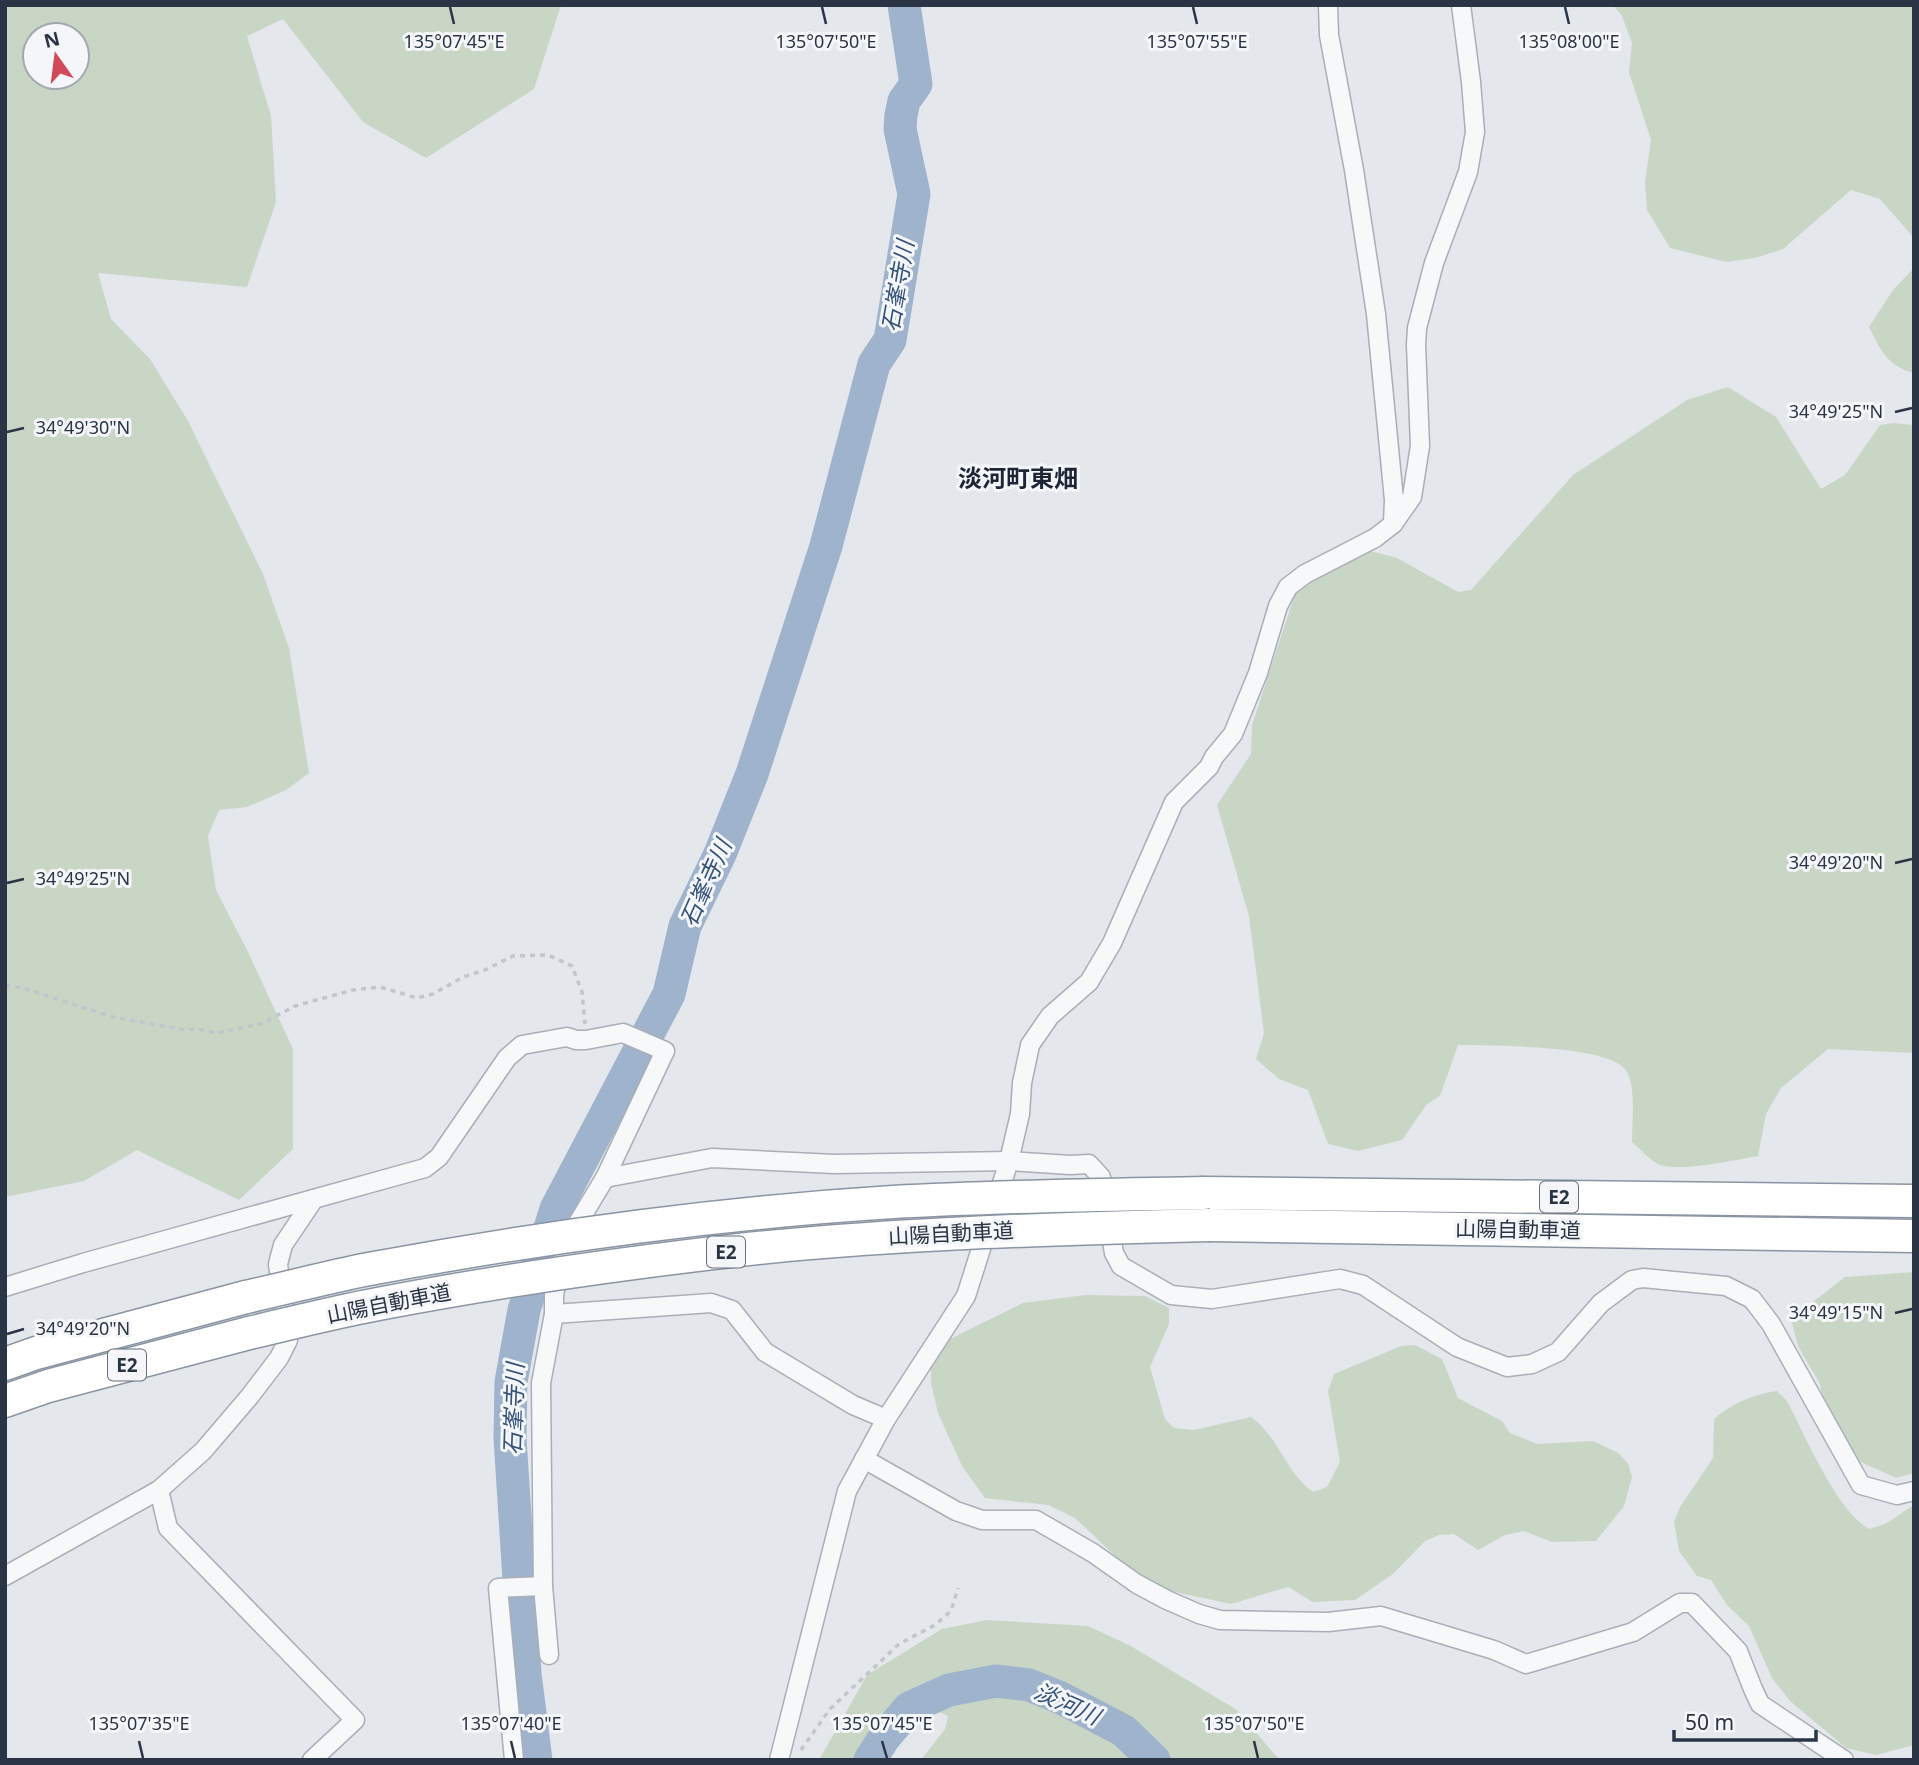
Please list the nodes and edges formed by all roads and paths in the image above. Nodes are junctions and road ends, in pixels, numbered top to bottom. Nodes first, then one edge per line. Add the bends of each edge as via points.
1 (1328, 5) edge
2 (1461, 5) edge
3 (1393, 524) junction
4 (5, 985) edge
5 (586, 1040) junction
6 (1009, 1161) junction
7 (605, 1178) junction
8 (314, 1199) junction
9 (1914, 1201) edge
10 (1914, 1236) edge
11 (5, 1287) edge
12 (554, 1314) junction
13 (5, 1364) edge
14 (5, 1401) edge
15 (886, 1419) junction
16 (864, 1460) junction
17 (159, 1490) junction
18 (1914, 1491) edge
19 (5, 1576) edge
20 (543, 1586) junction
21 (958, 1588) dead end
22 (549, 1655) dead end
23 (312, 1760) edge
24 (514, 1760) edge
25 (779, 1760) edge
26 (794, 1760) edge
27 (1844, 1760) edge

1 - 3 street via 1329,35 1376,314
2 - 3 street via 1475,132 1468,172 1434,263 1417,328 1420,446 1412,497
3 - 6 street via 1288,587 1233,734 1174,802 1112,943 1089,982 1050,1016 1030,1045
4 - 5 path via 113,1017 218,1033 263,1023 295,1006 353,990 380,987 417,998 513,956 548,955 572,966 582,992
5 - 7 street via 623,1033 665,1051
5 - 8 street via 568,1037 522,1045 507,1058 439,1157 425,1168
6 - 7 street via 834,1164 712,1158
6 - 15 street via 966,1296
6 - 18 street via 1089,1164 1101,1177 1114,1253 1121,1266 1171,1294 1212,1300 1340,1279 1363,1285 1457,1347 1507,1367 1532,1364 1558,1352 1601,1303 1632,1280 1726,1286 1752,1299 1771,1324 1861,1485 1897,1495
7 - 12 street via 567,1241 554,1294
8 - 11 street
8 - 17 street via 283,1245 278,1264 288,1340 250,1396 203,1451
9 - 13 highway, 山陽自動車道 / E2, bridge via 1204,1193 905,1202 737,1215 550,1239 368,1270 246,1297
10 - 14 highway, 山陽自動車道 / E2, bridge via 1210,1225 1037,1229 740,1250 565,1272 377,1304 249,1333
12 - 15 street via 711,1303 726,1307 765,1352 853,1405
12 - 20 street via 541,1383
15 - 16 street
16 - 25 street via 847,1491
16 - 27 street via 956,1511 982,1520 1036,1520 1167,1600 1220,1620 1328,1622 1381,1616 1526,1664 1633,1632 1680,1603 1692,1603 1738,1651 1760,1704
17 - 19 street
17 - 23 street via 168,1528 355,1720
20 - 22 street
20 - 24 street via 498,1588
21 - 26 path via 951,1611 899,1644 830,1709

